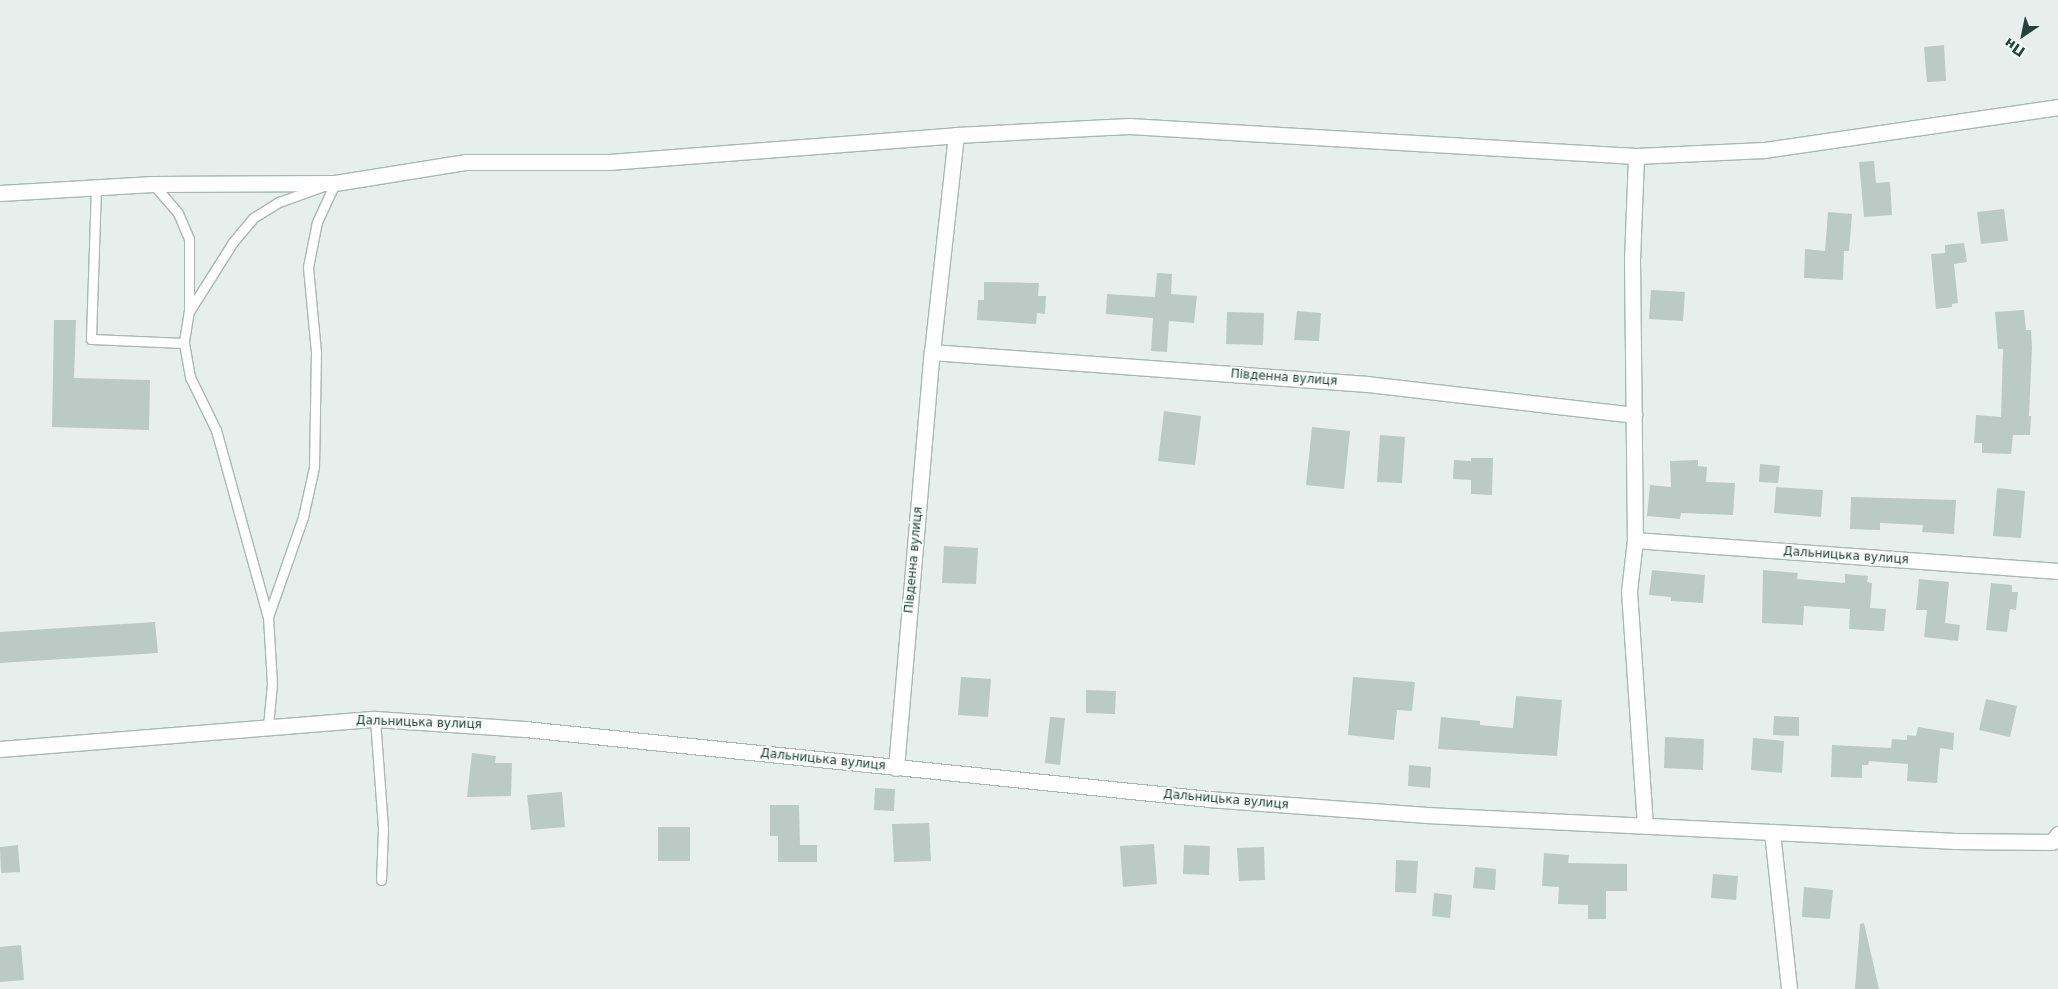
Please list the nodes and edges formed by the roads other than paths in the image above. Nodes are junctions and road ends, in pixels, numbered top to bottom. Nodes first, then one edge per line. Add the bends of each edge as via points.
1 (2058, 107) edge
2 (956, 135) junction
3 (1636, 156) junction
4 (335, 183) junction
5 (153, 184) junction
6 (96, 187) junction
7 (0, 193) edge
8 (190, 310) junction
9 (184, 343) junction
10 (932, 352) junction
11 (1634, 415) junction
12 (1635, 540) junction
13 (2058, 571) edge
14 (268, 617) junction
15 (375, 719) junction
16 (268, 726) junction
17 (0, 749) edge
18 (896, 768) junction
19 (1645, 826) junction
20 (1772, 832) junction
21 (2056, 839) edge
22 (381, 880) dead end
23 (1789, 989) edge

1 - 3 street via 1764,150
2 - 3 street via 1129,126
2 - 4 street via 609,162 466,162
2 - 10 street, Південна вулиця
3 - 11 street via 1632,258
4 - 5 street
4 - 8 lane via 279,202 253,218 233,242
4 - 14 lane via 317,222 308,267 316,352 314,467 303,516
5 - 6 street
5 - 8 lane via 178,213 189,239
6 - 7 street
6 - 9 lane via 91,339
8 - 9 lane
9 - 14 lane via 190,377 216,430
10 - 11 street, Південна вулиця via 1367,384
10 - 18 street, Південна вулиця
11 - 12 street
12 - 13 street, Дальницька вулиця
12 - 19 street via 1629,591
14 - 16 lane via 272,684
15 - 16 street, Дальницька вулиця
15 - 18 street, Дальницька вулиця via 525,729
15 - 22 lane via 383,829
16 - 17 street, Дальницька вулиця
18 - 19 street, Дальницька вулиця via 1210,799 1426,815
19 - 20 street, Дальницька вулиця
20 - 21 street, Дальницька вулиця via 1955,841
20 - 23 street

